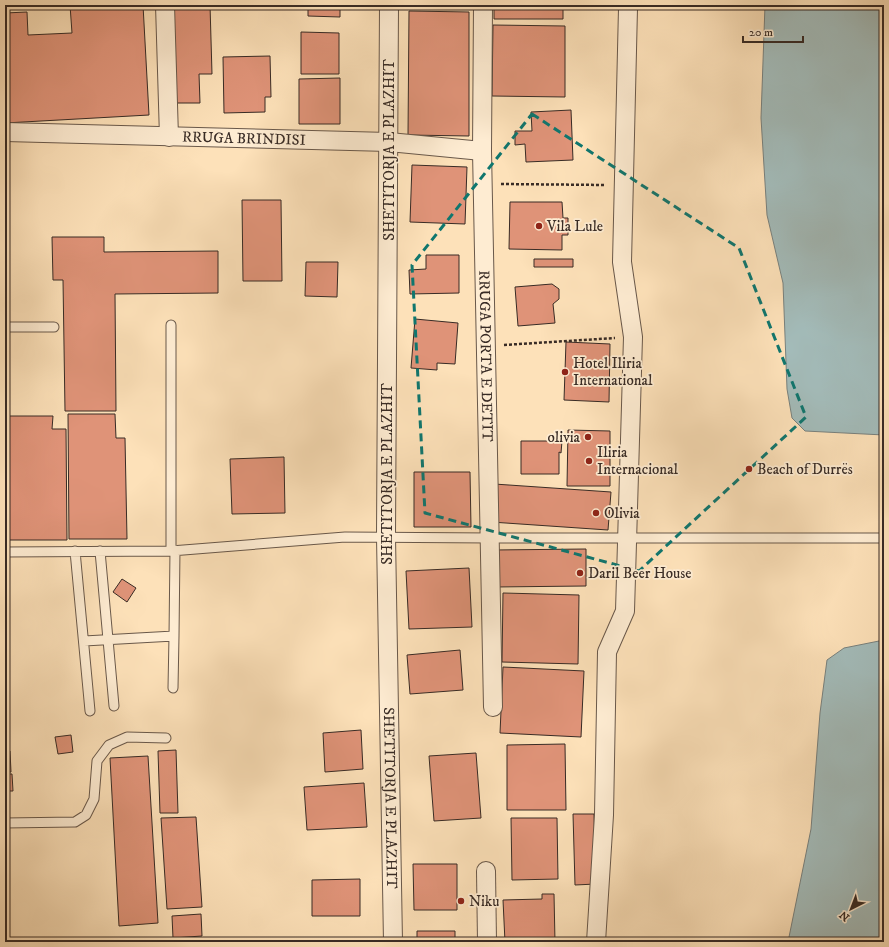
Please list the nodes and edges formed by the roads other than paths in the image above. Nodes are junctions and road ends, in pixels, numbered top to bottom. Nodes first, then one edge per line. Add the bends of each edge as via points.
1 (165, 5) edge
2 (389, 5) edge
3 (483, 5) edge
4 (629, 5) edge
5 (5, 132) edge
6 (169, 137) junction
7 (389, 142) junction
8 (482, 150) junction
9 (171, 325) dead end
10 (5, 327) edge
11 (54, 327) dead end
12 (386, 537) junction
13 (490, 538) junction
14 (627, 538) junction
15 (884, 538) edge
16 (173, 550) junction
17 (75, 551) junction
18 (100, 551) junction
19 (5, 552) edge
20 (174, 636) junction
21 (108, 640) junction
22 (84, 641) junction
23 (173, 688) dead end
24 (114, 706) dead end
25 (493, 707) dead end
26 (90, 711) dead end
27 (166, 738) dead end
28 (5, 823) edge
29 (486, 871) dead end
30 (393, 942) edge
31 (487, 942) edge
32 (596, 942) edge

1 - 6 street
2 - 7 street, SHETITORJA E PLAZHIT
3 - 8 street, RRUGA PORTA E DETIT
4 - 14 street via 622,262 633,338
5 - 6 street, RRUGA BRINDISI
6 - 7 street, RRUGA BRINDISI
7 - 8 street, RRUGA BRINDISI
7 - 12 street, SHETITORJA E PLAZHIT
8 - 13 street, RRUGA PORTA E DETIT
9 - 16 lane
10 - 11 lane
12 - 13 lane
12 - 16 lane via 345,537
12 - 30 street, SHETITORJA E PLAZHIT
13 - 14 lane
13 - 25 street, RRUGA PORTA E DETIT
14 - 15 lane
14 - 32 street via 625,611 607,652 604,815
16 - 18 lane
16 - 20 lane
17 - 18 lane
17 - 19 lane
17 - 22 lane
18 - 21 lane
20 - 21 lane
20 - 23 lane
21 - 22 lane
21 - 24 lane
22 - 26 lane
27 - 28 lane via 127,737 109,745 97,761 94,799 86,815 75,822
29 - 31 street

